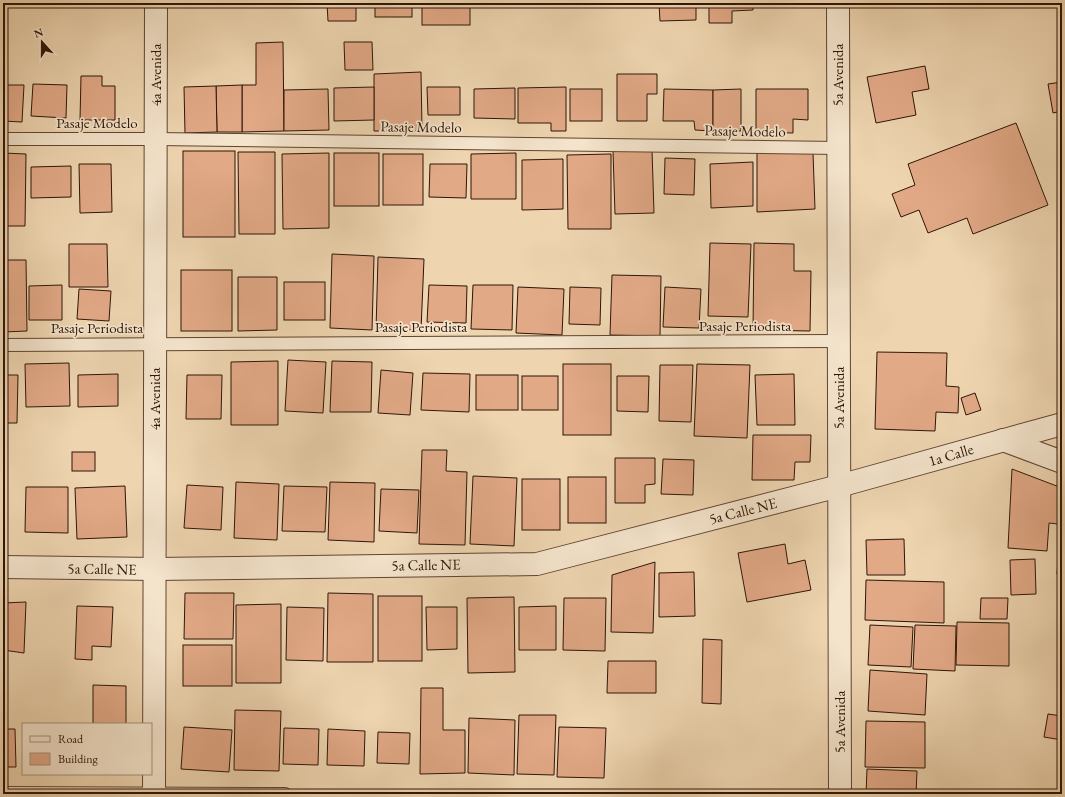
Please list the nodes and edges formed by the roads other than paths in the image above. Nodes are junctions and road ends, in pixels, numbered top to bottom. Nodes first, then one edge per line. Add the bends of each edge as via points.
1 (156, 3) edge
2 (838, 3) edge
3 (3, 139) edge
4 (155, 139) junction
5 (839, 148) junction
6 (839, 341) junction
7 (155, 344) junction
8 (3, 345) edge
9 (1062, 424) edge
10 (1003, 440) junction
11 (1062, 462) edge
12 (839, 486) junction
13 (3, 567) edge
14 (154, 569) junction
15 (3, 793) edge
16 (154, 794) edge
17 (285, 794) edge
18 (840, 794) edge

1 - 4 street, 4a Avenida
2 - 5 street, 5a Avenida
3 - 4 lane, Pasaje Modelo
4 - 5 lane, Pasaje Modelo
4 - 7 street, 4a Avenida
5 - 6 street, 5a Avenida
6 - 7 lane, Pasaje Periodista
6 - 12 street, 5a Avenida
7 - 8 lane, Pasaje Periodista
7 - 14 street, 4a Avenida
9 - 10 street, 1a Calle
10 - 11 street
10 - 12 street, 1a Calle
12 - 14 street, 5a Calle NE via 537,564
12 - 18 street, 5a Avenida
13 - 14 street, 5a Calle NE
14 - 16 street, 4a Avenida
15 - 16 lane
16 - 17 lane

